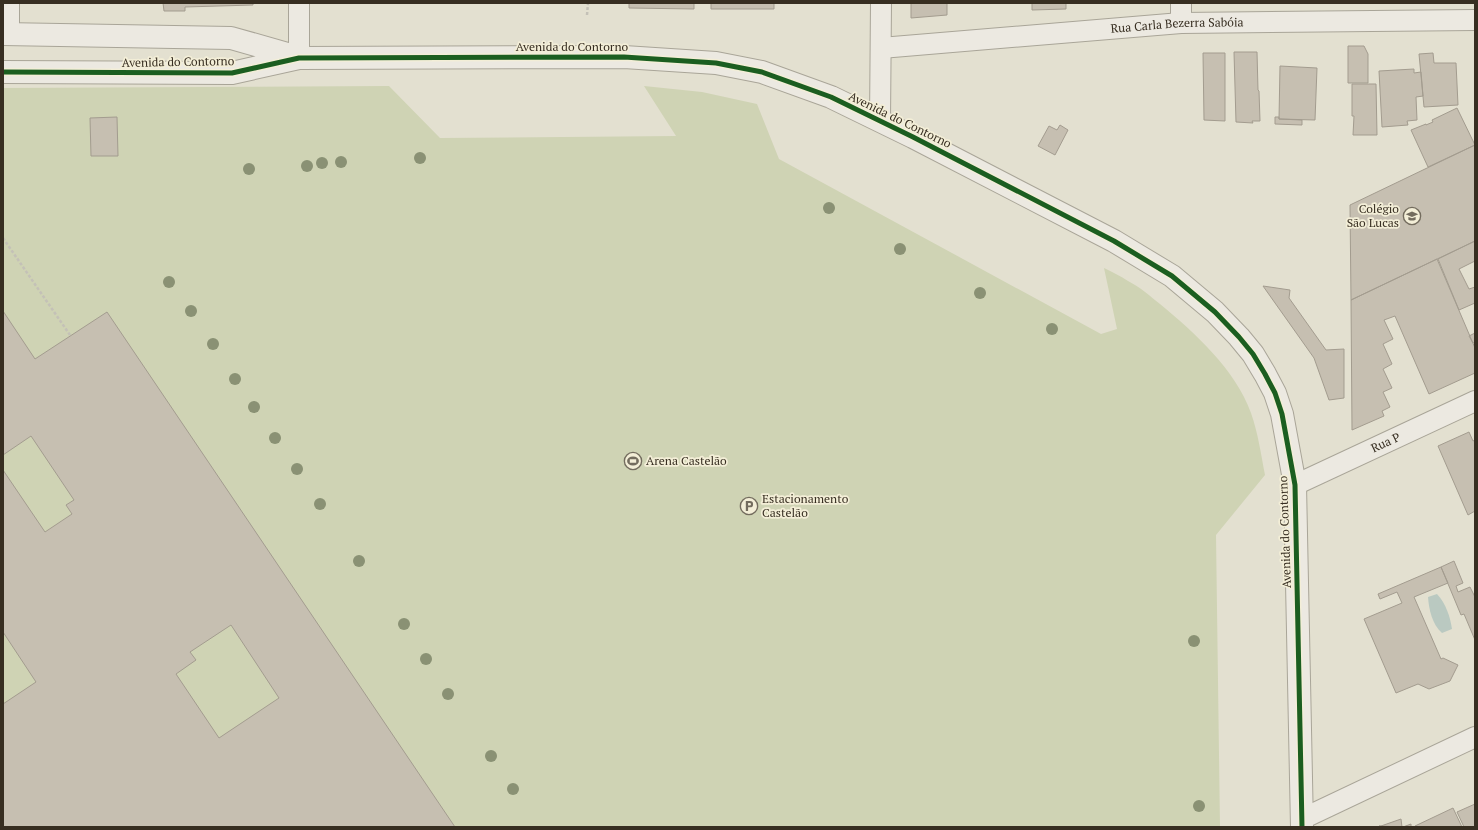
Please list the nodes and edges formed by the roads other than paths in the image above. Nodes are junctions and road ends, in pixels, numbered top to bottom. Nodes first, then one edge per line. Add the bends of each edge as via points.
1 (9, 3) edge
2 (299, 3) edge
3 (881, 3) edge
4 (1181, 3) edge
5 (1473, 18) edge
6 (1181, 23) junction
7 (6, 34) edge
8 (881, 48) junction
9 (299, 58) junction
10 (3, 72) edge
11 (880, 121) junction
12 (1475, 401) edge
13 (1295, 484) junction
14 (1475, 737) edge
15 (1302, 823) edge

1 - 7 street
2 - 9 street
3 - 8 street
4 - 6 street
5 - 6 street, Rua Carla Bezerra Sabóia
6 - 8 street, Rua Carla Bezerra Sabóia
7 - 9 street, Avenida do Contorno via 231,38
8 - 11 street
9 - 10 street, Avenida do Contorno via 232,73
9 - 11 street, Avenida do Contorno via 624,57 689,60 762,72 784,79 831,97
11 - 13 street, Avenida do Contorno via 1114,241 1172,276 1215,312 1253,354 1275,393 1282,414
12 - 13 street, Rua P
13 - 15 street, Avenida do Contorno
14 - 15 street

